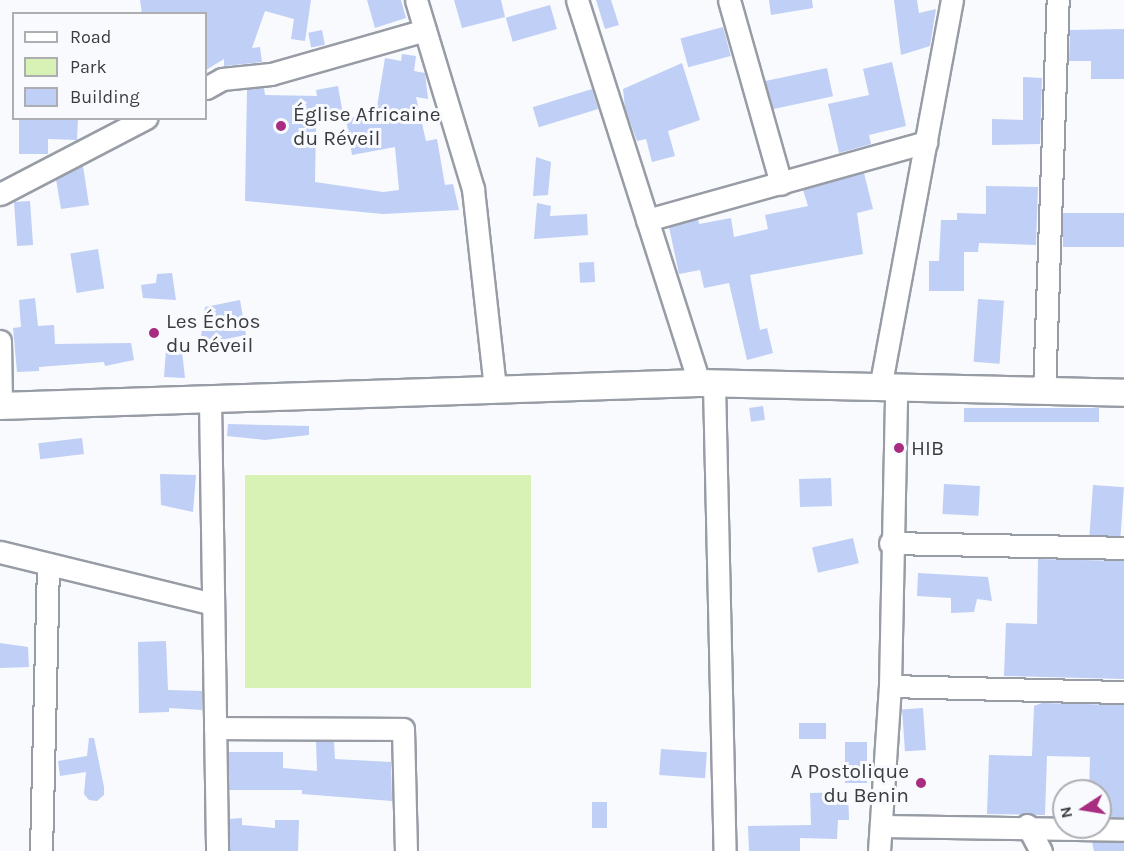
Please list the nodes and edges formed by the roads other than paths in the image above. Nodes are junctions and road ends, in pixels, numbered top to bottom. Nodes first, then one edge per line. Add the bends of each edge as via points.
1 (416, 0) edge
2 (577, 0) edge
3 (729, 0) edge
4 (952, 0) edge
5 (1058, 0) edge
6 (425, 30) junction
7 (207, 87) edge
8 (142, 120) edge
9 (926, 142) junction
10 (781, 184) junction
11 (0, 194) edge
12 (647, 220) junction
13 (0, 341) edge
14 (706, 383) junction
15 (495, 387) junction
16 (888, 388) junction
17 (1044, 392) junction
18 (1124, 393) edge
19 (210, 400) junction
20 (0, 406) edge
21 (890, 543) junction
22 (1124, 548) edge
23 (0, 552) edge
24 (48, 564) junction
25 (213, 604) junction
26 (890, 686) junction
27 (1124, 692) edge
28 (215, 728) junction
29 (1027, 825) junction
30 (882, 826) junction
31 (1124, 830) edge
32 (41, 851) edge
33 (217, 851) edge
34 (406, 851) edge
35 (725, 851) edge
36 (879, 851) edge
37 (1041, 851) edge

1 - 6 street
2 - 12 street
3 - 10 street
4 - 9 street
5 - 17 street
6 - 7 street via 271,74 222,79
6 - 15 street via 473,189
8 - 11 street
9 - 10 street
9 - 16 street
10 - 12 street
12 - 14 street
13 - 20 street
14 - 15 street
14 - 16 street
14 - 35 street
15 - 19 street
16 - 17 street
16 - 21 street
17 - 18 street
19 - 20 street
19 - 25 street
21 - 22 street
21 - 26 street
23 - 24 street
24 - 25 street
24 - 32 street
25 - 28 street
26 - 27 street
26 - 30 street
28 - 33 street
28 - 34 street via 403,729
29 - 30 street
29 - 31 street
29 - 37 street
30 - 36 street

